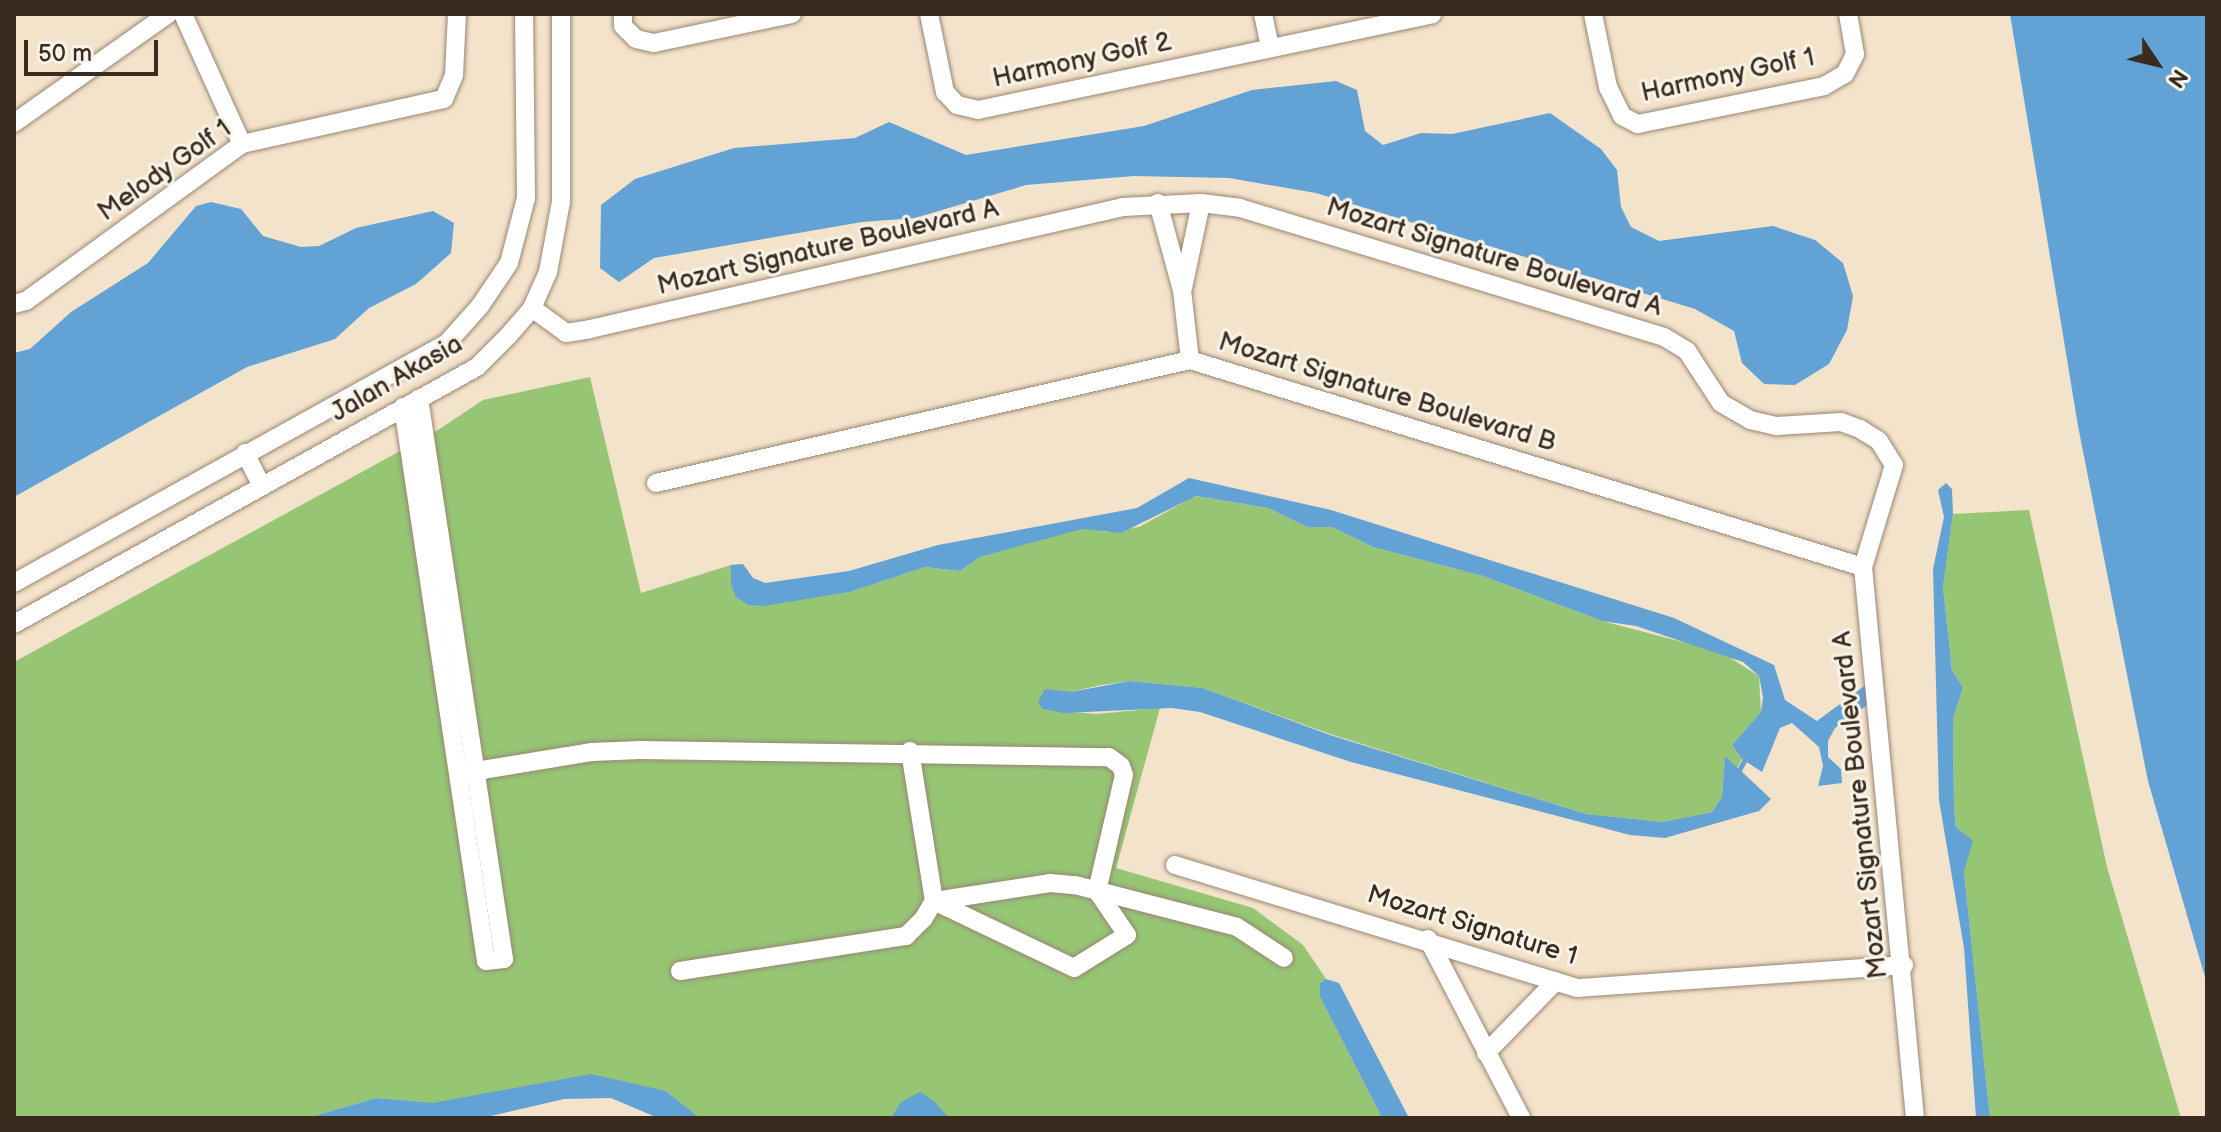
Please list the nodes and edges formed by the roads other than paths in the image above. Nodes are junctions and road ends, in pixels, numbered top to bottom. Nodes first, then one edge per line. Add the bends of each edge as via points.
1 (168, 14) edge
2 (183, 14) edge
3 (457, 14) edge
4 (524, 14) edge
5 (561, 14) edge
6 (623, 14) edge
7 (792, 14) edge
8 (929, 14) edge
9 (1263, 14) edge
10 (1432, 14) edge
11 (1593, 14) edge
12 (1848, 14) edge
13 (1270, 47) junction
14 (14, 123) edge
15 (242, 144) junction
16 (1158, 203) junction
17 (1201, 203) junction
18 (1182, 290) junction
19 (14, 304) edge
20 (532, 308) junction
21 (1190, 360) junction
22 (411, 403) junction
23 (284, 432) junction
24 (245, 453) junction
25 (300, 465) junction
26 (656, 483) dead end
27 (262, 486) junction
28 (1863, 567) junction
29 (14, 583) edge
30 (14, 624) edge
31 (910, 751) junction
32 (467, 772) junction
33 (1175, 865) dead end
34 (1097, 891) junction
35 (934, 901) junction
36 (1428, 939) junction
37 (1284, 958) dead end
38 (1904, 965) junction
39 (680, 971) dead end
40 (1556, 981) junction
41 (1486, 1053) junction
42 (1521, 1118) edge
43 (1915, 1118) edge

1 - 14 street
2 - 15 street
3 - 15 street, Melody Golf 1 via 451,90 444,99
4 - 23 street, Jalan Akasia via 526,198 509,263 447,343
5 - 20 street, Jalan Akasia via 561,202 548,272
6 - 7 street via 623,26 636,39 654,43
8 - 13 street, Harmony Golf 2 via 945,92 957,105 978,110
9 - 13 street
10 - 13 street, Harmony Golf 2
11 - 12 street, Harmony Golf 1 via 1608,87 1622,116 1638,124 1824,86 1845,74 1855,54
15 - 19 street, Melody Golf 1 via 26,301
16 - 17 street, Mozart Signature Boulevard A
16 - 18 street
16 - 20 street, Mozart Signature Boulevard A via 590,329 566,333
17 - 18 street
17 - 28 street, Mozart Signature Boulevard A via 1240,208 1664,337 1687,351 1721,403 1750,420 1777,426 1841,422 1860,429 1879,441 1894,465
18 - 21 street
20 - 22 street, Jalan Akasia via 477,367
21 - 26 street, Mozart Signature Boulevard B
21 - 28 street, Mozart Signature Boulevard B
22 - 25 street, Jalan Akasia
22 - 32 street
23 - 24 street, Jalan Akasia
23 - 25 street
24 - 27 street
24 - 29 street, Jalan Akasia
25 - 27 street, Jalan Akasia
27 - 30 street, Jalan Akasia
28 - 38 street, Mozart Signature Boulevard A
31 - 32 street via 592,752
31 - 34 street via 1109,757 1124,775
31 - 35 street
32 - 32 street via 504,959 486,961
33 - 36 street, Mozart Signature 1
34 - 35 street via 1050,883
34 - 35 street via 1127,935 1074,968
34 - 37 street via 1237,927
35 - 39 street via 906,936
36 - 40 street, Mozart Signature 1
36 - 41 street
38 - 40 street, Mozart Signature 1 via 1578,988
38 - 43 street, Mozart Signature Boulevard A
40 - 41 street
41 - 42 street

